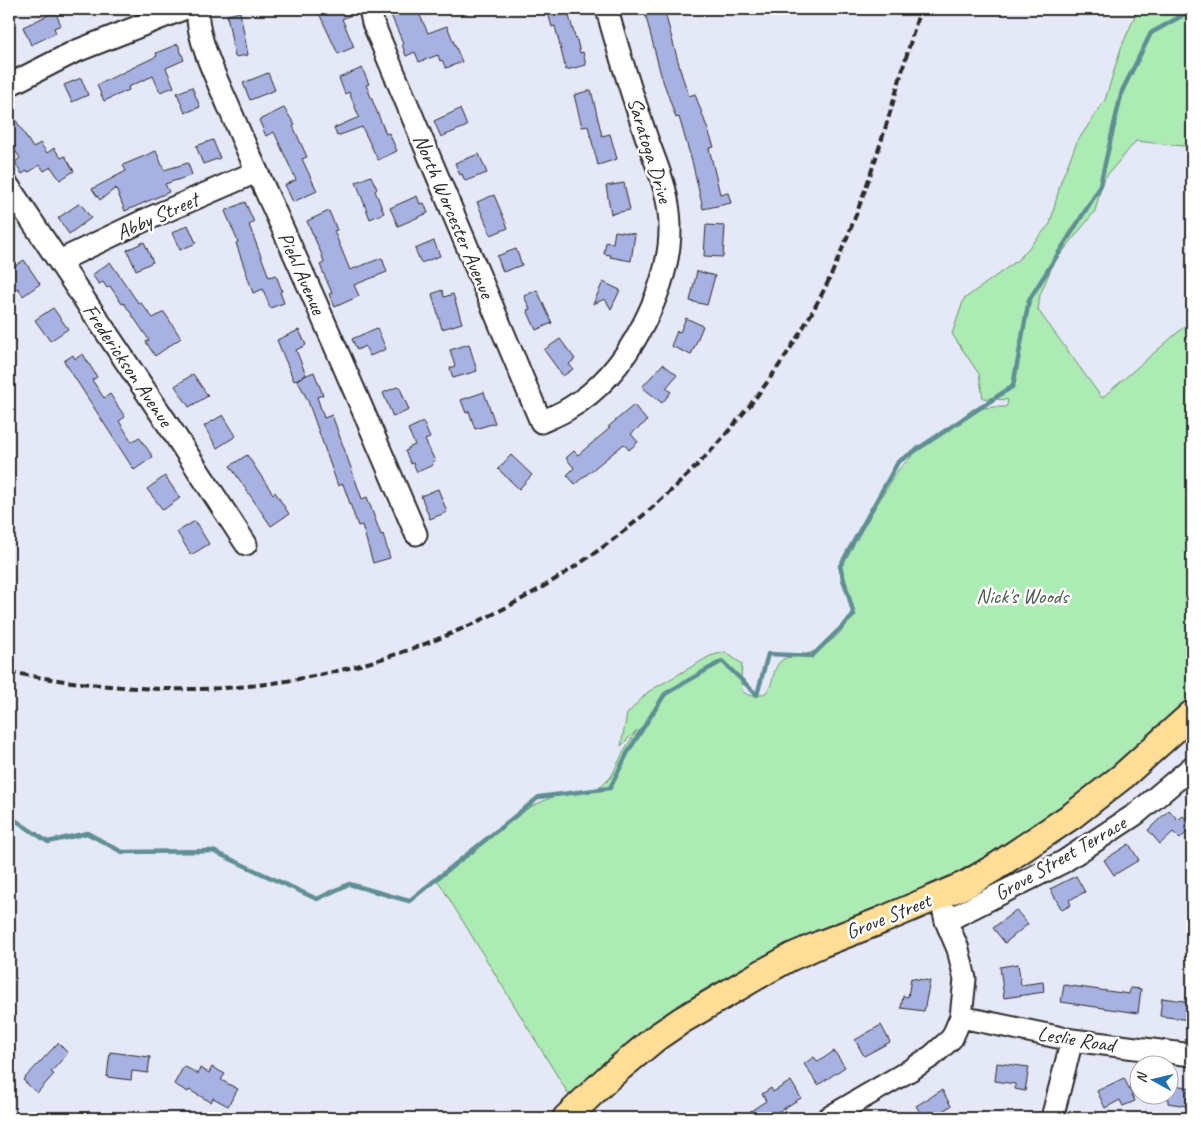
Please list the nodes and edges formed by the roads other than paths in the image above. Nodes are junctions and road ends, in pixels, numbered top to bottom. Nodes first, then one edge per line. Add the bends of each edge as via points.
1 (183, 9) edge
2 (198, 9) edge
3 (370, 9) edge
4 (607, 9) edge
5 (9, 86) edge
6 (256, 172) junction
7 (9, 187) edge
8 (59, 261) junction
9 (541, 422) joint
10 (416, 534) dead end
11 (246, 544) dead end
12 (1192, 714) edge
13 (1192, 767) edge
14 (940, 895) junction
15 (946, 921) junction
16 (961, 1017) junction
17 (1072, 1040) junction
18 (1192, 1055) edge
19 (571, 1113) edge
20 (828, 1118) edge
21 (1052, 1118) edge

1 - 5 street via 74,52
2 - 6 street, Piehl Avenue via 203,44
3 - 9 street, North Worcester Avenue via 380,40
4 - 9 street, Saratoga Drive via 667,198 670,213 667,261 653,305 620,362 588,396 568,410
6 - 8 street, Abby Street
6 - 10 street, Piehl Avenue
7 - 8 street, Frederickson Avenue
8 - 11 street, Frederickson Avenue
12 - 14 main road, Grove Street via 1123,776 1073,815 994,868
13 - 15 street, Grove Street Terrace via 1136,814 1063,862
14 - 15 street
14 - 19 main road, Grove Street via 792,957 682,1020 622,1066
15 - 16 street via 958,949 965,979
16 - 17 street, Leslie Road
16 - 20 street via 952,1038 932,1056
17 - 18 street, Leslie Road
17 - 21 street

